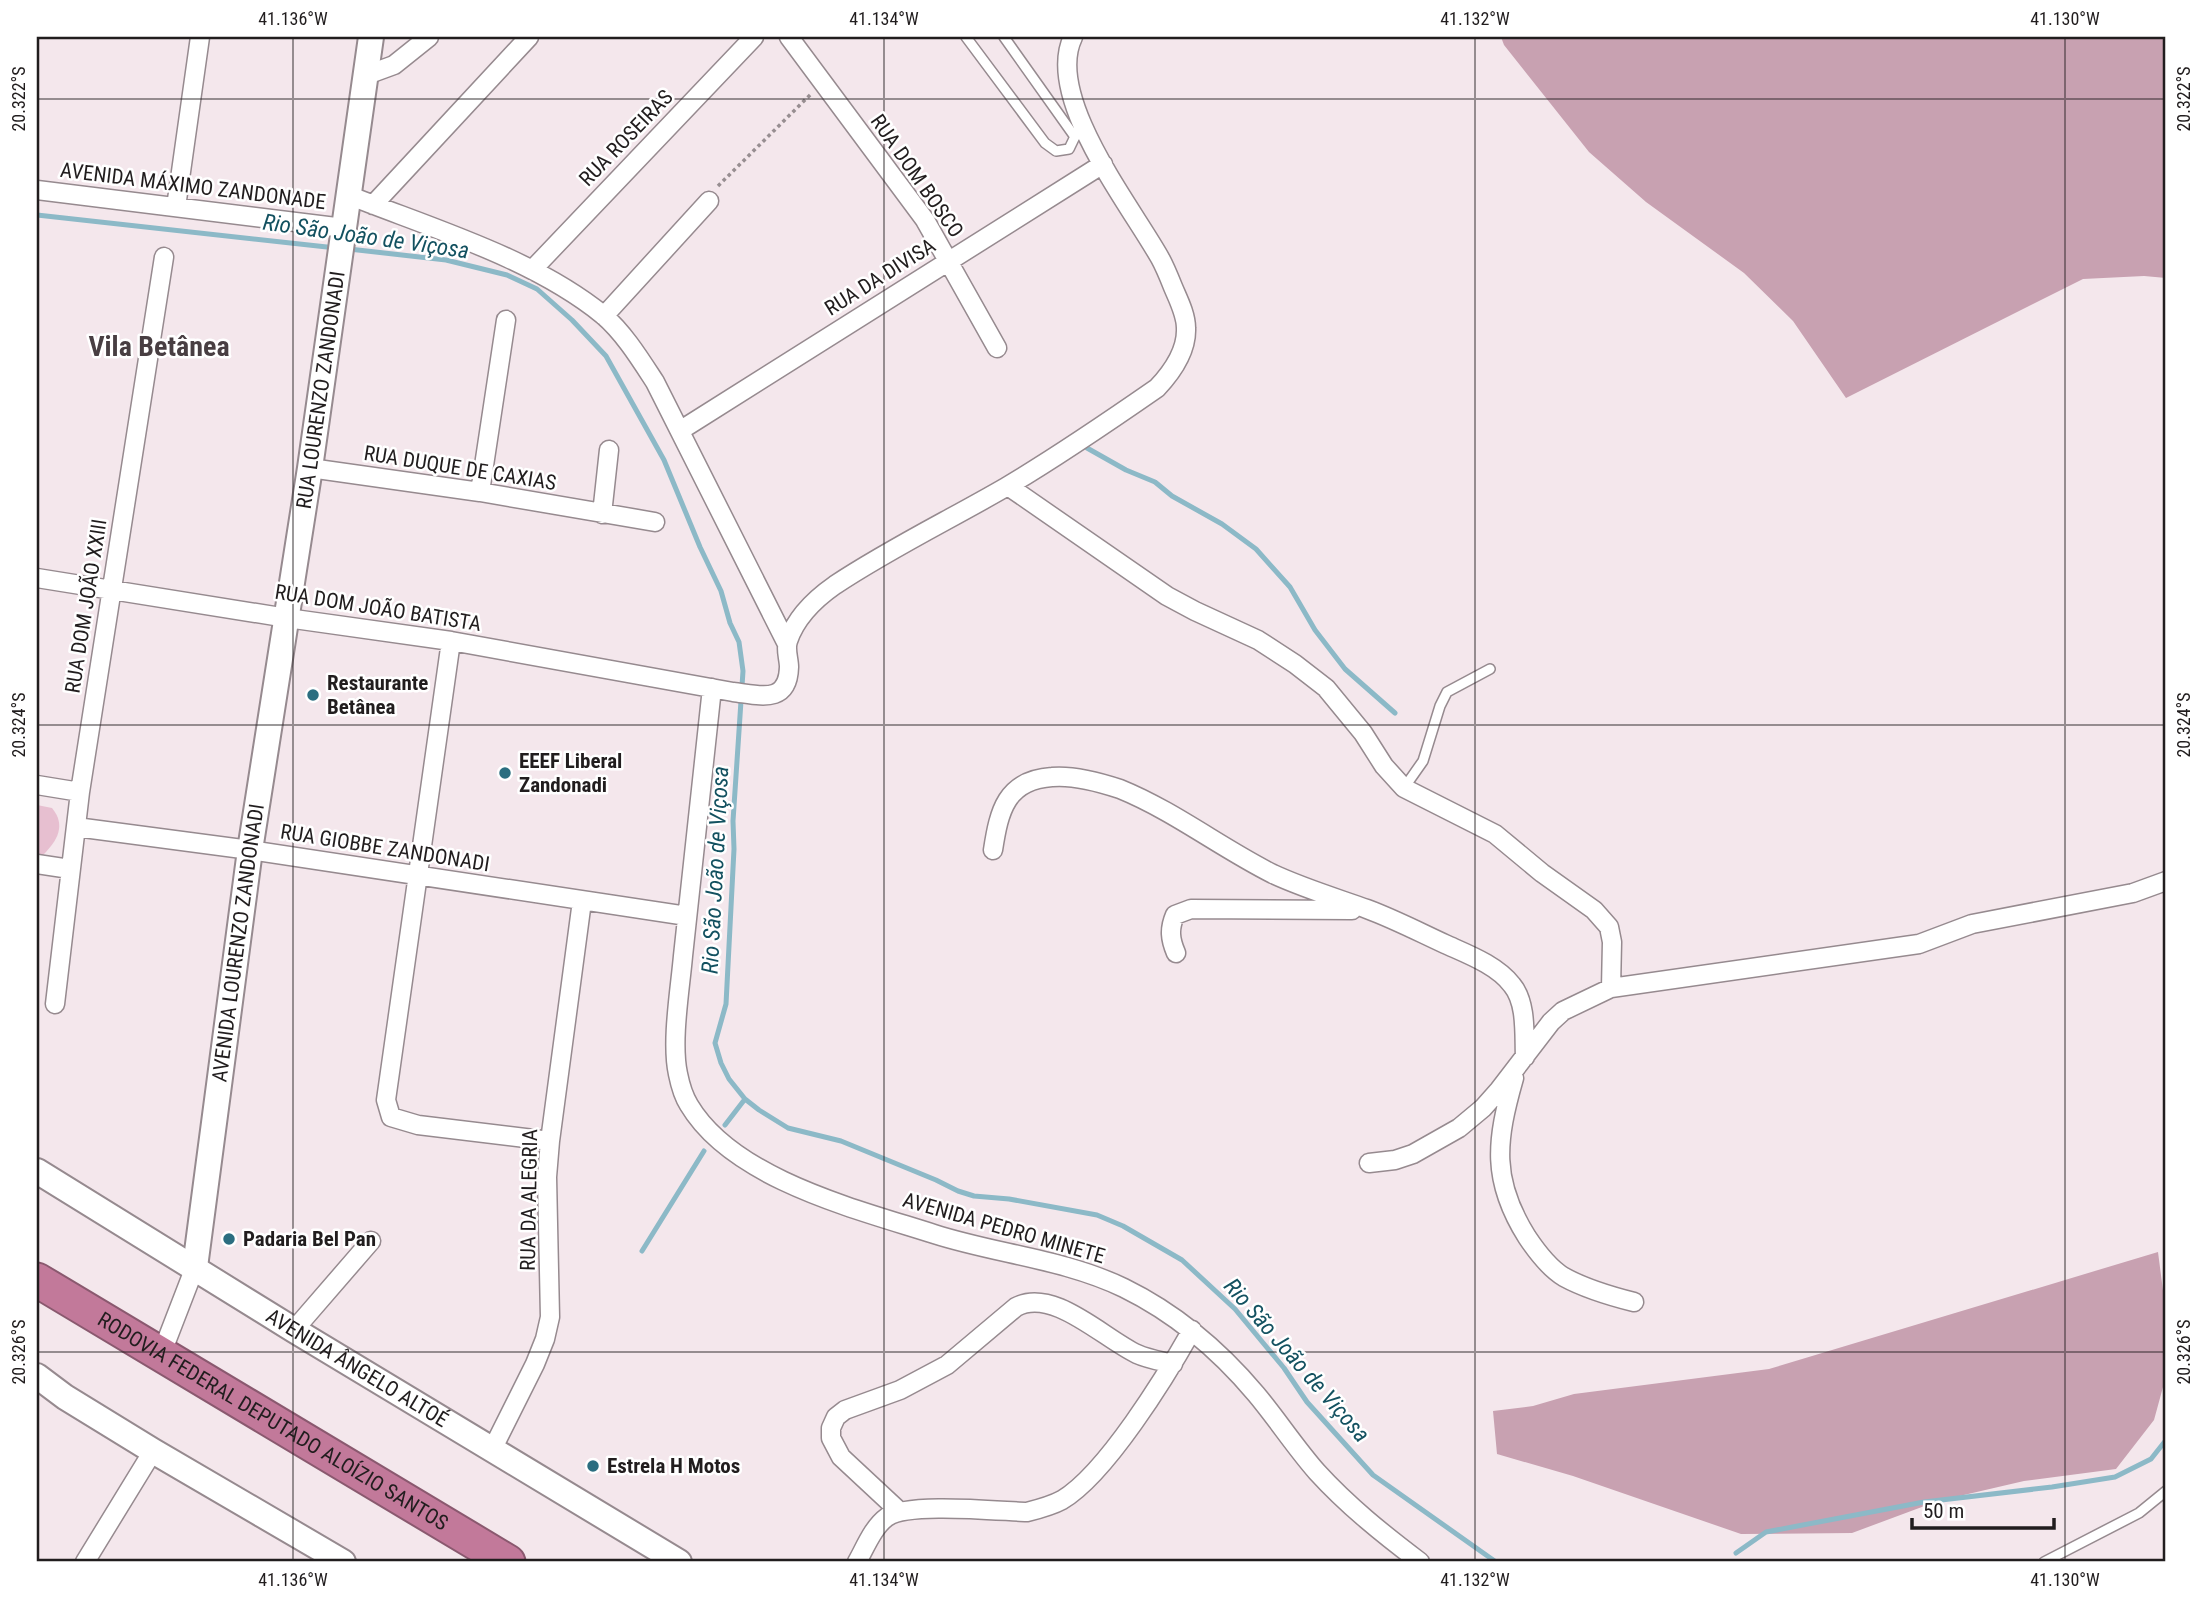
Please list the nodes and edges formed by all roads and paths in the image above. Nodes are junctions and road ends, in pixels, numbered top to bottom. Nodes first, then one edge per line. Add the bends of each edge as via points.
1 (200, 37) edge
2 (371, 37) edge
3 (429, 37) edge
4 (529, 37) edge
5 (754, 37) edge
6 (789, 37) edge
7 (967, 37) edge
8 (1004, 37) edge
9 (1073, 37) edge
10 (364, 76) junction
11 (822, 82) junction
12 (1078, 130) junction
13 (1103, 164) junction
14 (37, 190) edge
15 (713, 194) joint
16 (348, 195) junction
17 (373, 205) junction
18 (176, 207) junction
19 (343, 235) junction
20 (163, 257) dead end
21 (949, 261) junction
22 (532, 270) junction
23 (604, 316) junction
24 (506, 320) dead end
25 (997, 348) dead end
26 (681, 430) junction
27 (609, 450) dead end
28 (310, 468) junction
29 (1008, 486) junction
30 (480, 492) junction
31 (602, 514) junction
32 (655, 522) dead end
33 (37, 578) edge
34 (112, 589) junction
35 (287, 618) junction
36 (451, 641) junction
37 (787, 644) junction
38 (1490, 669) dead end
39 (712, 688) junction
40 (37, 785) edge
41 (1404, 788) junction
42 (80, 792) junction
43 (76, 827) junction
44 (250, 850) junction
45 (993, 850) dead end
46 (37, 864) edge
47 (70, 869) junction
48 (419, 876) junction
49 (2166, 881) edge
50 (582, 901) junction
51 (1370, 910) junction
52 (687, 916) junction
53 (1176, 953) dead end
54 (1611, 988) junction
55 (55, 1004) dead end
56 (1521, 1063) junction
57 (550, 1141) junction
58 (1369, 1163) dead end
59 (37, 1171) edge
60 (371, 1241) dead end
61 (195, 1267) junction
62 (37, 1280) edge
63 (1634, 1303) dead end
64 (293, 1330) junction
65 (1192, 1330) junction
66 (161, 1355) junction
67 (1173, 1364) junction
68 (37, 1376) edge
69 (37, 1384) edge
70 (65, 1397) junction
71 (493, 1448) junction
72 (153, 1451) junction
73 (2166, 1491) edge
74 (899, 1511) junction
75 (335, 1560) edge
76 (85, 1562) edge
77 (508, 1562) edge
78 (679, 1562) edge
79 (857, 1562) edge
80 (1420, 1562) edge
81 (2045, 1562) edge

1 - 18 street
2 - 10 street, RUA LOURENZO ZANDONADI
3 - 10 street via 394,65
4 - 17 street
5 - 22 street, RUA ROSEIRAS
6 - 11 street, RUA DOM BOSCO
7 - 12 lane via 1045,143 1056,151 1069,149
8 - 12 lane
9 - 12 street via 1067,67
10 - 16 street, RUA LOURENZO ZANDONADI
11 - 15 path
11 - 21 street, RUA DOM BOSCO via 925,220
12 - 13 street
13 - 21 street, RUA DA DIVISA
13 - 29 street via 1161,260 1181,305 1186,328 1182,350 1172,372 1157,388
14 - 18 street, AVENIDA MÁXIMO ZANDONADE
15 - 23 street
16 - 17 street
16 - 19 street, RUA LOURENZO ZANDONADI
17 - 22 street
18 - 19 street, AVENIDA MÁXIMO ZANDONADE
19 - 28 street, RUA LOURENZO ZANDONADI
20 - 34 street, RUA DOM JOÃO XXIII
21 - 25 street, RUA DOM BOSCO
21 - 26 street, RUA DA DIVISA
22 - 23 street
23 - 26 street via 655,382
24 - 30 street
26 - 37 street
27 - 31 street
28 - 30 street, RUA DUQUE DE CAXIAS
28 - 35 street, RUA LOURENZO ZANDONADI
29 - 37 street via 836,584 805,612
29 - 41 street via 1167,596 1258,640 1314,678 1348,713
30 - 31 street, RUA DUQUE DE CAXIAS
31 - 32 street, RUA DUQUE DE CAXIAS
33 - 34 street, RUA DOM JOÃO BATISTA
34 - 35 street, RUA DOM JOÃO BATISTA
34 - 42 street, RUA DOM JOÃO XXIII
35 - 36 street, RUA DOM JOÃO BATISTA
35 - 44 street, AVENIDA LOURENZO ZANDONADI
36 - 39 street, RUA DOM JOÃO BATISTA
36 - 48 street
37 - 39 street, RUA DOM JOÃO BATISTA via 789,667 781,691 766,696
38 - 41 lane via 1447,692 1423,761
39 - 52 street, AVENIDA PEDRO MINETE
40 - 42 street
41 - 54 street via 1495,834 1594,910 1609,927
42 - 43 street, RUA DOM JOÃO XXIII
43 - 44 street, RUA GIOBBE ZANDONADI
43 - 47 street, RUA DOM JOÃO XXIII
44 - 48 street, RUA GIOBBE ZANDONADI
44 - 61 street, AVENIDA LOURENZO ZANDONADI
45 - 51 street via 1001,811 1018,787 1037,779 1069,777 1120,790 1275,875
46 - 47 street
47 - 55 street, RUA DOM JOÃO XXIII
48 - 50 street, RUA GIOBBE ZANDONADI
48 - 57 street via 387,1110 400,1121
49 - 54 street via 2133,893 1972,924 1920,944
50 - 52 street, RUA GIOBBE ZANDONADI
50 - 57 street, RUA DA ALEGRIA
51 - 53 street via 1191,909 1175,915 1172,922 1170,938
51 - 56 street via 1468,954 1511,983 1522,1009
52 - 65 street, AVENIDA PEDRO MINETE via 676,1045 678,1074 688,1104 726,1146 749,1164 786,1182 854,1207 939,1236 1096,1276
54 - 56 street via 1551,1022
56 - 58 street via 1483,1108 1437,1142 1395,1160
56 - 63 street via 1504,1114 1499,1160 1502,1183 1519,1225 1561,1275
57 - 71 street, RUA DA ALEGRIA via 550,1317 535,1364
59 - 61 street, AVENIDA ÂNGELO ALTOÉ
60 - 64 street
61 - 64 street, AVENIDA ÂNGELO ALTOÉ
61 - 66 street
62 - 66 highway, RODOVIA FEDERAL DEPUTADO ALOÍZIO SANTOS
64 - 71 street, AVENIDA ÂNGELO ALTOÉ
65 - 67 street
65 - 80 street, AVENIDA PEDRO MINETE via 1255,1392 1342,1499
66 - 77 highway, RODOVIA FEDERAL DEPUTADO ALOÍZIO SANTOS
67 - 74 street via 1118,1443 1084,1483 1063,1499 1027,1512
67 - 74 street via 1137,1354 1058,1307 1026,1301 947,1365 836,1417 831,1438 841,1457
68 - 70 street
69 - 70 street
70 - 72 street
71 - 78 street, AVENIDA ÂNGELO ALTOÉ
72 - 75 street
72 - 76 street
73 - 81 lane via 2139,1513
74 - 79 street via 879,1525

